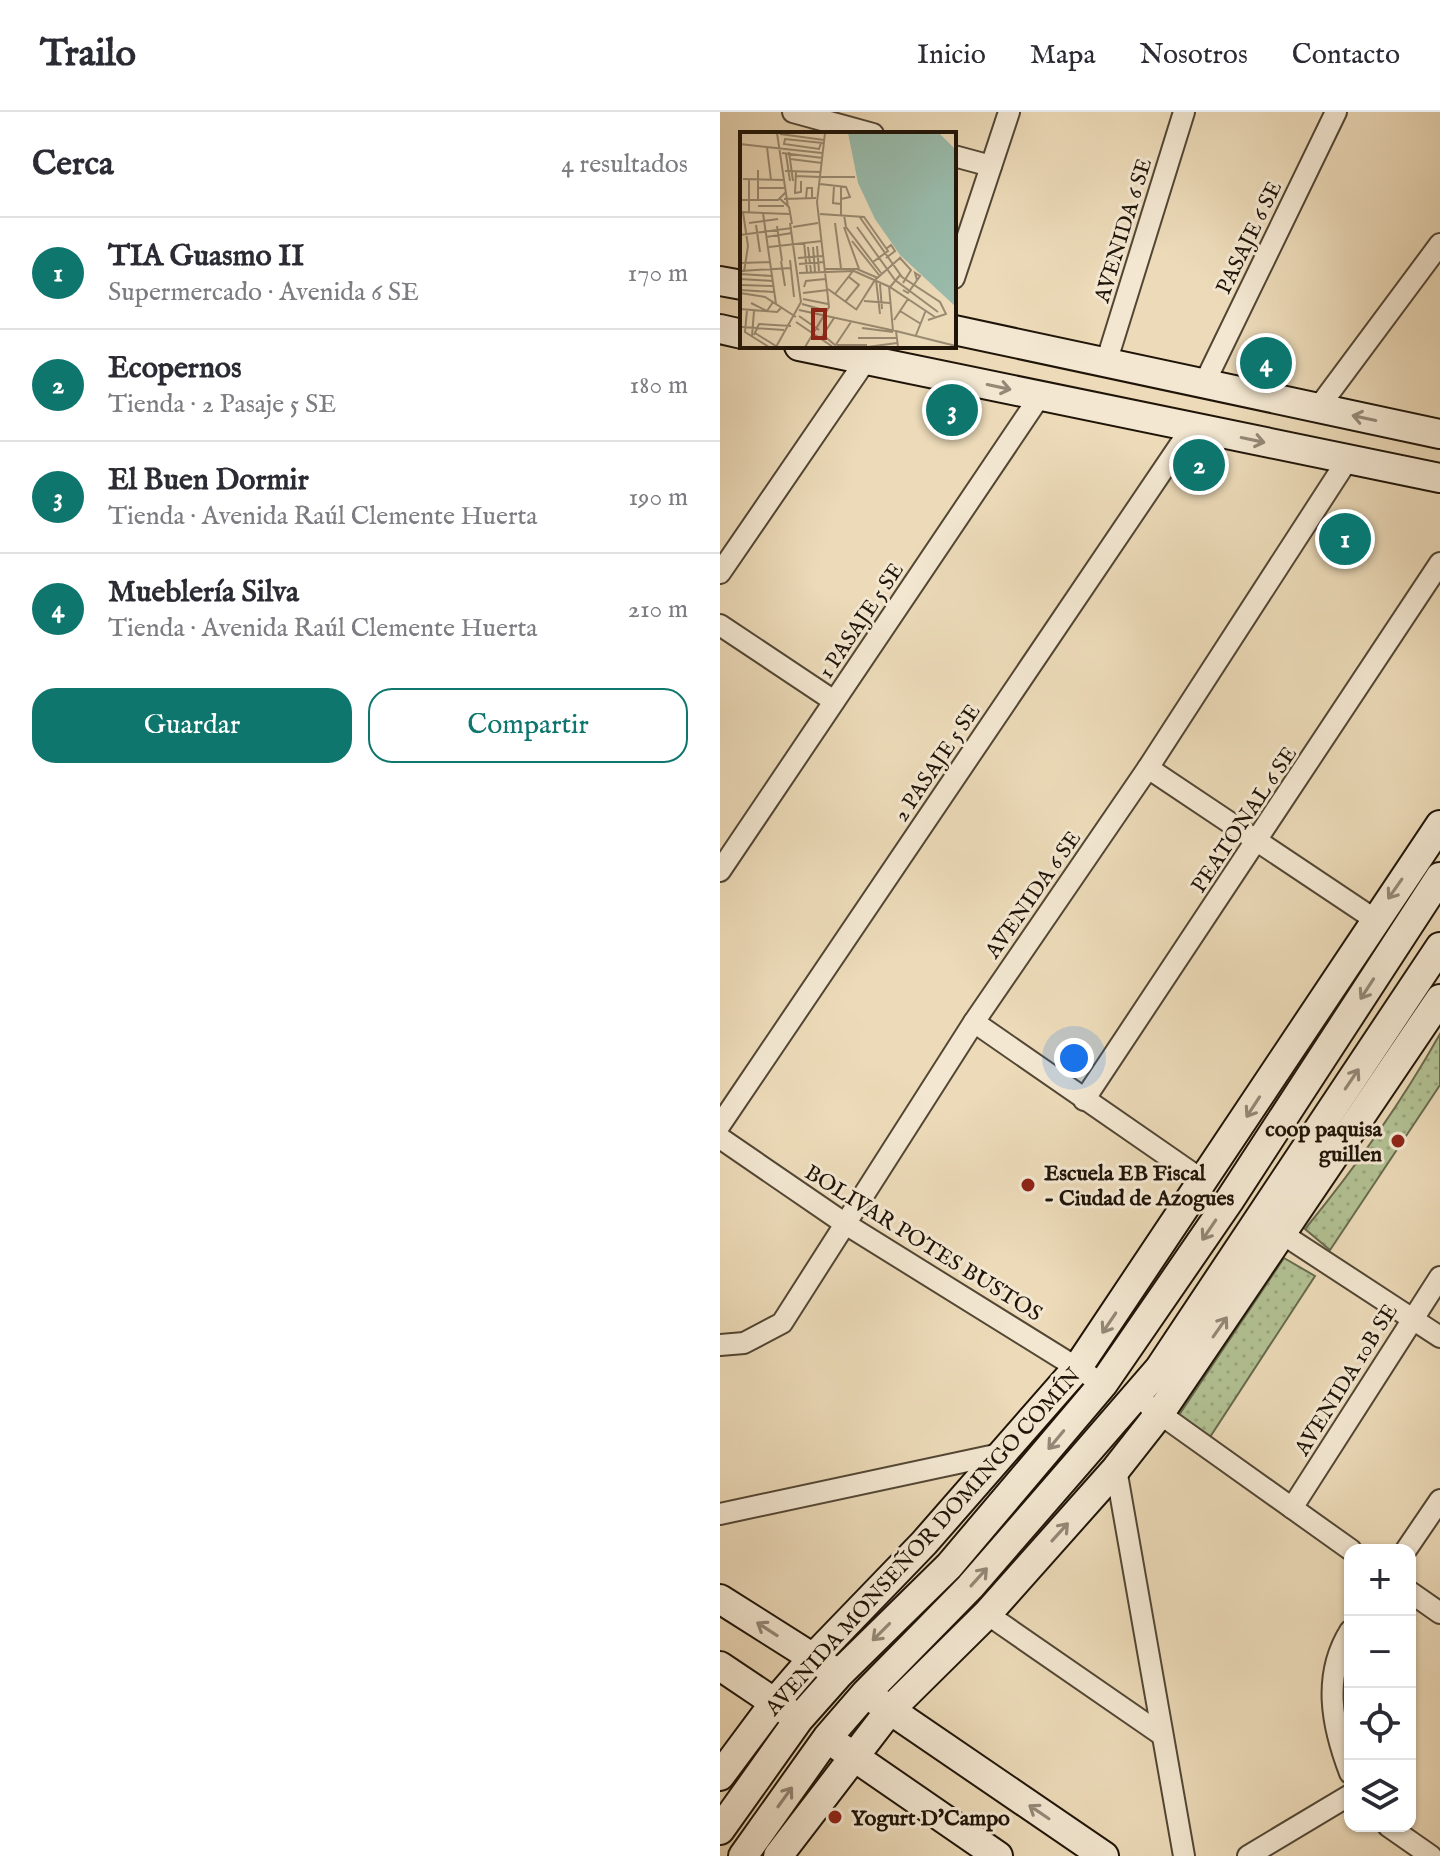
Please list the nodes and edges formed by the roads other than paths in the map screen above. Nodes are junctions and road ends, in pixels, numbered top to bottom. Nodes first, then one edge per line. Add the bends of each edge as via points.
1 (1009, 112) edge
2 (1184, 112) edge
3 (1336, 112) edge
4 (797, 118) edge
5 (864, 132) edge
6 (956, 157) edge
7 (991, 166) junction
8 (1439, 248) edge
9 (956, 272) edge
10 (720, 281) edge
11 (740, 285) edge
12 (720, 329) edge
13 (956, 330) edge
14 (740, 334) edge
15 (809, 348) edge
16 (866, 360) junction
17 (1106, 363) junction
18 (1204, 384) junction
19 (1040, 396) junction
20 (1318, 408) junction
21 (1192, 427) junction
22 (1440, 434) edge
23 (1348, 459) junction
24 (1440, 478) edge
25 (1440, 563) edge
26 (720, 573) edge
27 (720, 625) edge
28 (834, 701) junction
29 (1148, 768) junction
30 (1440, 825) edge
31 (1258, 840) junction
32 (720, 871) edge
33 (1440, 877) edge
34 (1374, 919) junction
35 (1440, 947) edge
36 (1440, 999) edge
37 (974, 1022) junction
38 (1084, 1100) junction
39 (720, 1125) edge
40 (720, 1138) edge
41 (1205, 1182) junction
42 (844, 1223) junction
43 (1284, 1235) junction
44 (1440, 1277) edge
45 (1412, 1318) junction
46 (1440, 1337) edge
47 (720, 1345) edge
48 (1078, 1367) junction
49 (1103, 1384) junction
50 (1149, 1405) junction
51 (1000, 1454) junction
52 (1116, 1469) junction
53 (1440, 1500) edge
54 (1292, 1508) junction
55 (720, 1514) edge
56 (1410, 1544) edge
57 (1344, 1545) edge
58 (1416, 1596) edge
59 (720, 1599) edge
60 (1440, 1613) edge
61 (987, 1614) junction
62 (1344, 1644) edge
63 (813, 1658) junction
64 (720, 1666) edge
65 (839, 1674) junction
66 (866, 1693) junction
67 (775, 1702) junction
68 (890, 1710) junction
69 (799, 1719) junction
70 (1162, 1735) junction
71 (827, 1738) junction
72 (852, 1755) junction
73 (1346, 1760) edge
74 (720, 1776) edge
75 (1344, 1799) edge
76 (720, 1830) edge
77 (1397, 1832) edge
78 (743, 1856) edge
79 (778, 1856) edge
80 (998, 1856) edge
81 (1104, 1856) edge
82 (1184, 1856) edge
83 (1248, 1856) edge
84 (1431, 1856) edge

1 - 7 street
2 - 17 street, AVENIDA 6 SE
3 - 18 street, PASAJE 6 SE
4 - 5 street
6 - 7 street
7 - 9 street
8 - 20 street
10 - 11 main road
12 - 14 main road
13 - 17 main road
15 - 16 main road
16 -> 19 main road
16 - 26 street
17 - 18 main road
18 - 20 main road
19 - 21 main road
19 - 28 street, 1 PASAJE 5 SE
22 -> 20 main road
21 -> 23 main road
21 - 39 street, 2 PASAJE 5 SE
23 - 24 main road
23 - 29 street, AVENIDA 6 SE
25 - 31 street, PEATONAL 6 SE
27 - 28 street
28 - 32 street, 1 PASAJE 5 SE
29 - 31 street
29 - 37 street, AVENIDA 6 SE
30 -> 34 main road, AVENIDA MONSEÑOR DOMINGO COMÍN
31 - 34 street
31 - 38 street, PEATONAL 6 SE
33 -> 49 main road, AVENIDA MONSEÑOR DOMINGO COMÍN
34 -> 41 main road, AVENIDA MONSEÑOR DOMINGO COMÍN
50 -> 35 main road
36 - 43 main road
37 - 38 street
37 - 42 street, AVENIDA 6 SE
38 - 41 street
40 - 42 street, BOLIVAR POTES BUSTOS
41 -> 48 main road, AVENIDA MONSEÑOR DOMINGO COMÍN
42 - 47 street, AVENIDA 6 SE via 782,1323 744,1343
42 - 48 street, BOLIVAR POTES BUSTOS
43 - 45 street
50 -> 43 main road
44 - 45 street, AVENIDA 10B SE
45 - 46 street
45 - 54 street, AVENIDA 10B SE
48 - 49 street, BOLIVAR POTES BUSTOS
48 - 51 main road, AVENIDA MONSEÑOR DOMINGO COMÍN
49 -> 65 main road, AVENIDA MONSEÑOR DOMINGO COMÍN via 949,1566
50 - 52 main road
50 - 54 street
66 -> 50 main road
51 - 55 street
51 - 63 main road, AVENIDA MONSEÑOR DOMINGO COMÍN via 924,1543
61 -> 52 main road
52 - 70 street
53 - 56 street
54 - 57 street
58 - 60 street
63 -> 59 main road
61 - 68 main road
61 - 70 street
62 - 73 street via 1332,1672 1335,1724
63 - 65 main road
63 - 67 main road, AVENIDA MONSEÑOR DOMINGO COMÍN
64 - 67 main road
65 - 66 main road
65 - 69 main road, AVENIDA MONSEÑOR DOMINGO COMÍN
66 - 68 main road
66 - 71 main road
67 - 69 main road
67 - 74 main road, AVENIDA MONSEÑOR DOMINGO COMÍN
68 - 72 main road
81 -> 68 main road
69 - 71 main road
69 - 76 main road, AVENIDA MONSEÑOR DOMINGO COMÍN
70 - 82 street
71 - 72 main road
78 -> 71 main road
72 - 79 main road
72 - 80 main road
75 - 83 street
77 - 84 street

